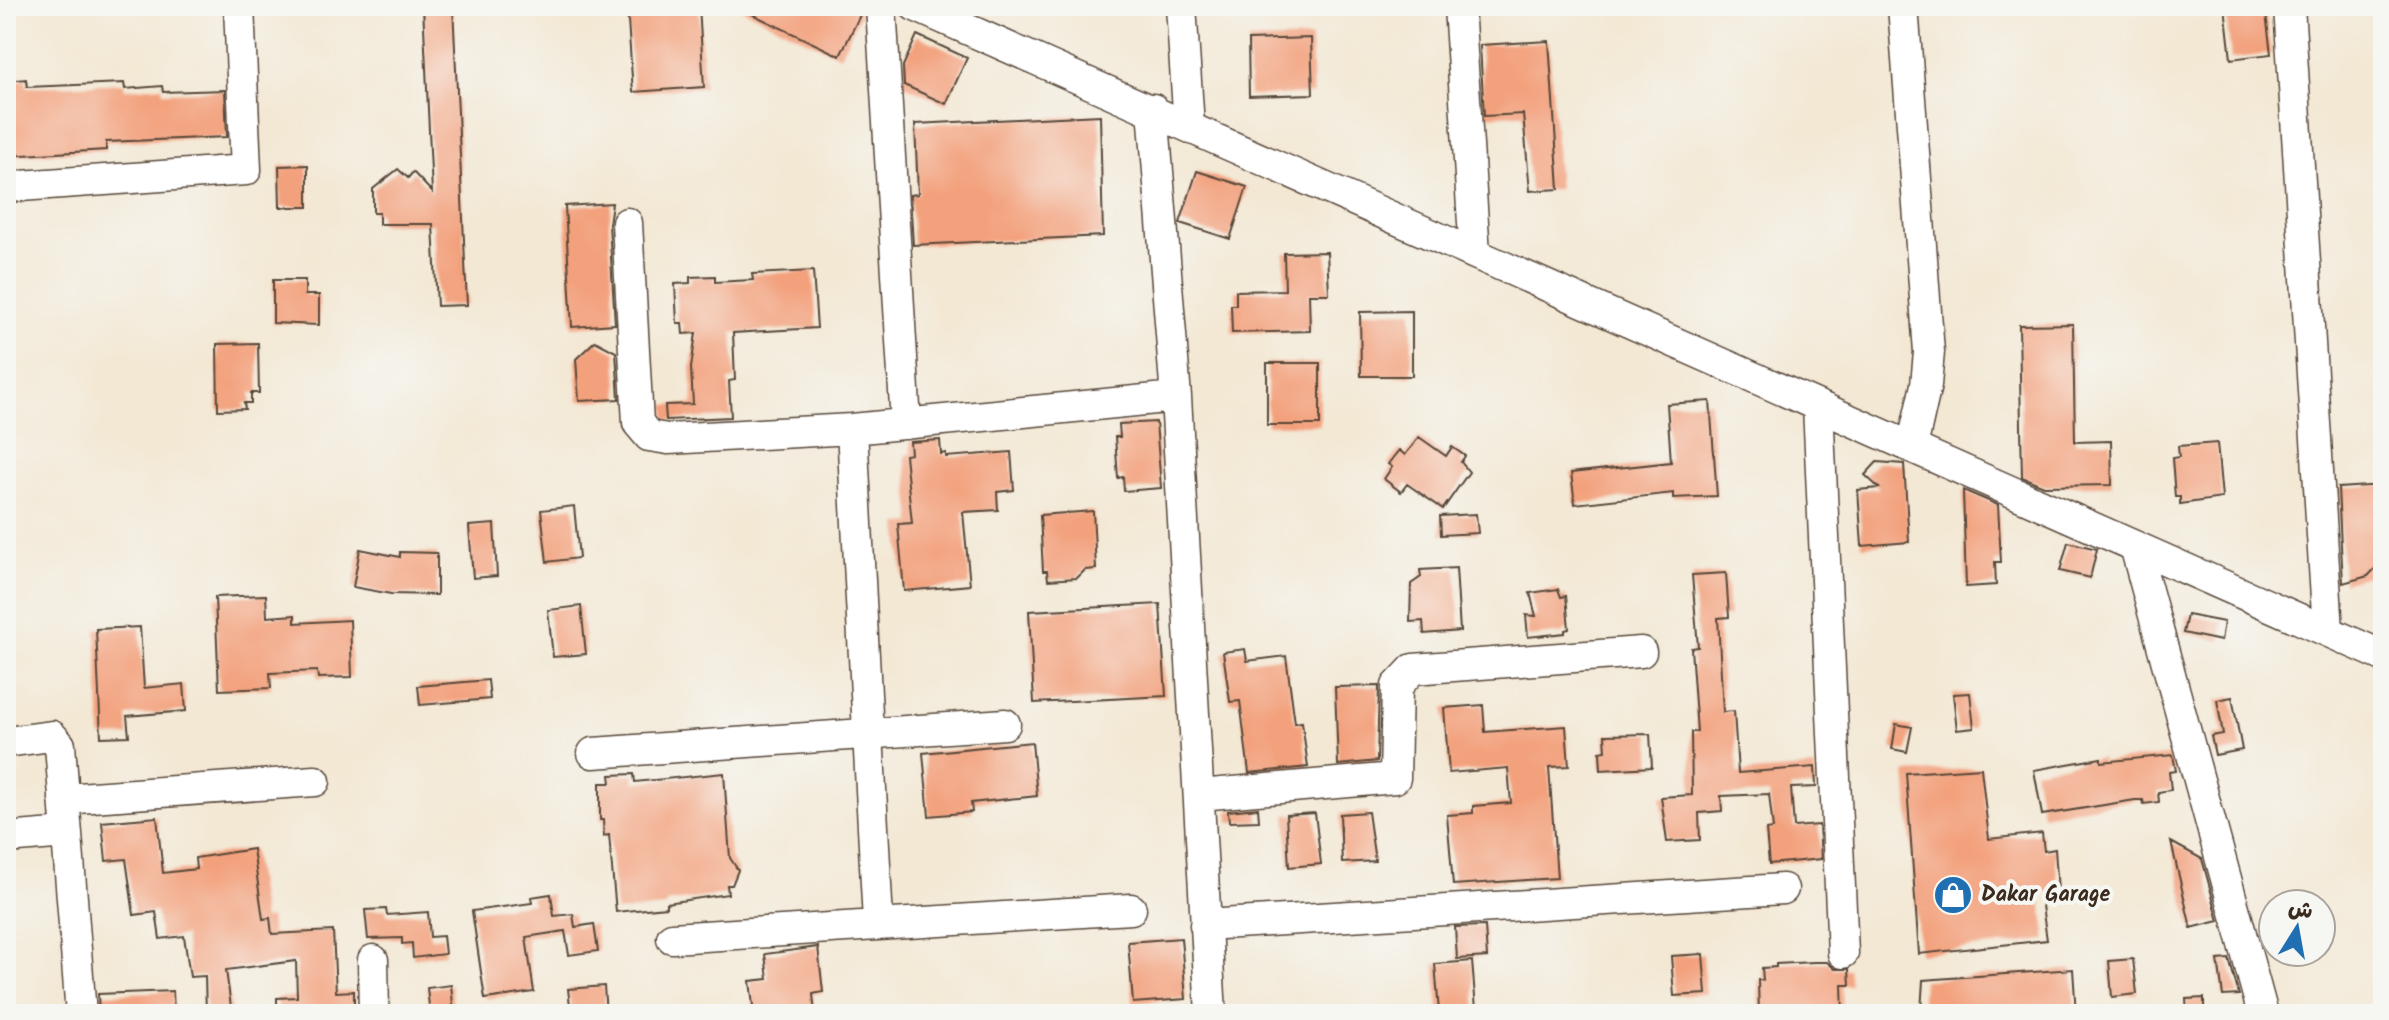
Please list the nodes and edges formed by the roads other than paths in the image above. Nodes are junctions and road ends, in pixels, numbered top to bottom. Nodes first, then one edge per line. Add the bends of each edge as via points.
1 (239, 6) edge
2 (881, 6) edge
3 (915, 6) edge
4 (1181, 6) edge
5 (1459, 6) edge
6 (1903, 6) edge
7 (2289, 6) edge
8 (1153, 109) junction
9 (1189, 126) junction
10 (6, 187) edge
11 (627, 223) dead end
12 (1475, 254) junction
13 (1176, 397) junction
14 (1818, 406) junction
15 (906, 424) junction
16 (852, 429) junction
17 (1912, 447) junction
18 (2135, 546) junction
19 (2328, 631) junction
20 (1641, 652) dead end
21 (2383, 656) edge
22 (1005, 724) dead end
23 (869, 735) junction
24 (6, 742) edge
25 (593, 753) dead end
26 (315, 781) dead end
27 (1199, 795) junction
28 (64, 799) junction
29 (67, 833) junction
30 (6, 838) edge
31 (1783, 889) dead end
32 (1131, 909) dead end
33 (878, 922) junction
34 (1205, 925) junction
35 (672, 938) dead end
36 (1843, 953) dead end
37 (373, 960) dead end
38 (81, 1014) edge
39 (374, 1014) edge
40 (1211, 1014) edge
41 (2263, 1014) edge

1 - 10 street via 246,170
2 - 15 street
3 - 8 street
4 - 9 street
5 - 12 street
6 - 17 street via 1929,352
7 - 19 street
8 - 9 street
8 - 13 street
9 - 12 street
11 - 16 street via 638,423 649,436
12 - 14 street
13 - 15 street
13 - 27 street
14 - 17 street
14 - 36 street
15 - 16 street
16 - 23 street
17 - 18 street
18 - 19 street
18 - 41 street
19 - 21 street
20 - 27 street via 1413,669 1397,686 1395,778
22 - 23 street
23 - 25 street
23 - 33 street
24 - 28 street via 58,739
26 - 28 street
27 - 34 street
28 - 29 street
29 - 30 street
29 - 38 street
31 - 34 street
32 - 33 street
33 - 35 street
34 - 40 street
37 - 39 street

